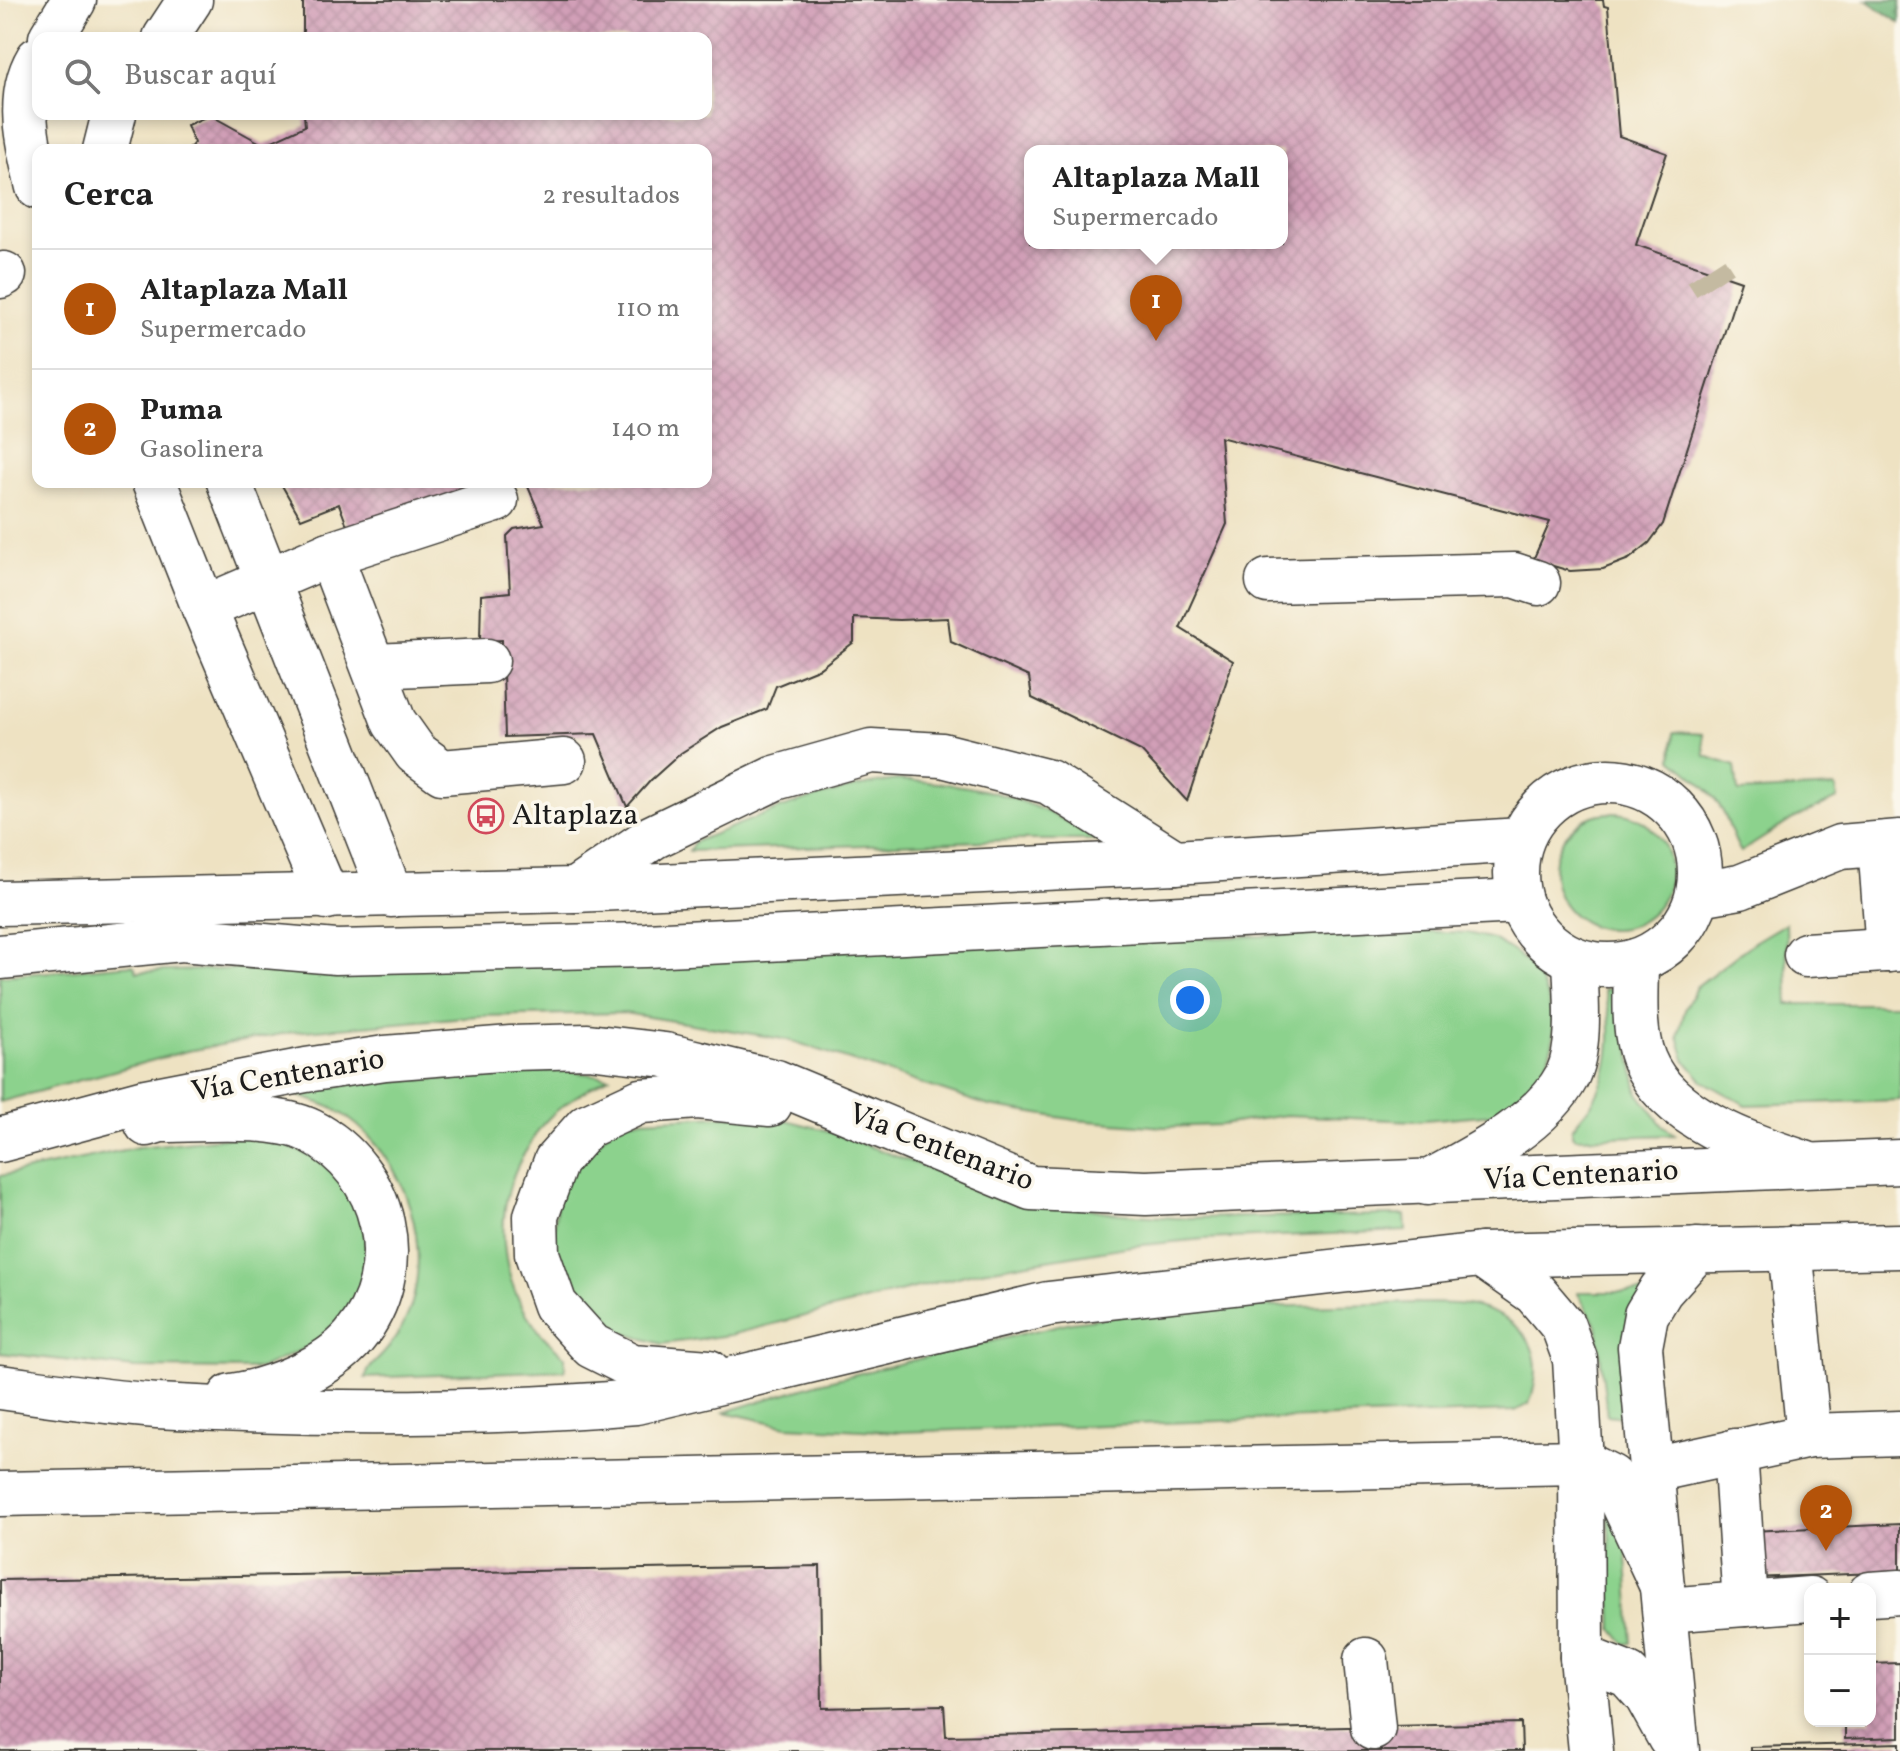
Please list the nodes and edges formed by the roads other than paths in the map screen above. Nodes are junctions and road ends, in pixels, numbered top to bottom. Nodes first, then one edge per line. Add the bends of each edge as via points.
1 (74, 0) edge
2 (190, 0) edge
3 (55, 32) edge
4 (169, 32) edge
5 (32, 68) edge
6 (32, 151) edge
7 (156, 488) edge
8 (231, 488) edge
9 (496, 500) dead end
10 (330, 554) junction
11 (268, 580) junction
12 (1268, 581) dead end
13 (1538, 583) dead end
14 (204, 608) junction
15 (487, 661) dead end
16 (374, 666) junction
17 (564, 761) dead end
18 (1521, 840) junction
19 (1890, 843) edge
20 (1175, 862) junction
21 (575, 890) junction
22 (1699, 894) junction
23 (391, 895) junction
24 (327, 897) junction
25 (1519, 901) junction
26 (0, 903) edge
27 (4, 950) edge
28 (1894, 950) edge
29 (1806, 955) dead end
30 (1575, 960) junction
31 (1636, 961) junction
32 (0, 1140) edge
33 (0, 1160) edge
34 (1900, 1162) edge
35 (1813, 1166) junction
36 (1427, 1183) junction
37 (1031, 1188) junction
38 (1900, 1246) edge
39 (1790, 1248) junction
40 (1697, 1250) junction
41 (1481, 1255) junction
42 (798, 1365) junction
43 (0, 1387) edge
44 (157, 1406) junction
45 (1900, 1433) edge
46 (1809, 1436) junction
47 (1735, 1451) junction
48 (1581, 1462) junction
49 (1653, 1470) junction
50 (12, 1492) edge
51 (1900, 1592) edge
52 (1876, 1594) edge
53 (1664, 1598) junction
54 (1804, 1599) edge
55 (1745, 1604) junction
56 (1582, 1657) junction
57 (1366, 1660) dead end
58 (1373, 1728) dead end
59 (1591, 1751) edge
60 (1677, 1751) edge

1 - 3 main road
2 - 4 main road
5 - 6 main road via 24,112
7 - 14 main road
8 - 11 main road
9 - 10 main road
10 - 11 main road
10 - 16 main road
11 - 14 main road
11 - 23 main road
12 - 13 main road via 1514,575
14 - 24 main road
15 - 16 main road
16 - 17 main road via 394,722 416,753 442,772
18 - 20 main road
18 - 22 main road via 1549,801 1570,788 1617,781 1648,789 1674,806 1692,832 1701,863
18 - 25 main road via 1515,871
19 - 22 main road via 1840,847 1740,887
19 - 28 main road
20 - 21 main road
20 - 21 main road via 1049,782 942,755 871,751 775,778 653,837
21 - 23 main road
22 - 31 main road via 1686,924 1664,947
23 - 24 main road
24 - 26 main road
25 - 27 main road via 646,945 336,952 181,939
25 - 30 main road via 1531,926 1551,947
28 - 29 main road
30 - 31 main road via 1605,966
30 - 36 main road via 1578,1031 1568,1075 1539,1111 1494,1146
31 - 35 main road via 1636,1016 1644,1060 1663,1090 1708,1125
32 - 37 main road, Vía Centenario via 145,1101 306,1070 400,1057 588,1046 665,1055 776,1082
33 - 44 main road via 160,1120 267,1120 321,1138 345,1154 372,1189 384,1228 386,1259 372,1309 354,1337 300,1375 241,1395
34 - 35 main road, Vía Centenario
35 - 36 main road, Vía Centenario
36 - 37 main road, Vía Centenario via 1146,1193
37 - 42 main road via 775,1105 698,1097 641,1101 587,1126 556,1161 536,1216 537,1254 555,1305 592,1346 632,1366 707,1372
38 - 39 main road
39 - 40 main road
39 - 46 main road
40 - 41 main road
40 - 49 main road via 1646,1315 1640,1347
41 - 42 main road via 1048,1304
41 - 48 main road via 1535,1293 1563,1326 1575,1359
42 - 44 main road via 636,1402 567,1408 400,1414
43 - 44 main road
45 - 46 main road
46 - 47 main road
47 - 49 main road
47 - 55 main road
48 - 50 main road
48 - 53 main road via 1611,1477
48 - 56 main road
49 - 53 main road
51 - 52 main road
53 - 55 main road
53 - 60 main road
54 - 55 main road
56 - 59 main road
56 - 60 main road via 1628,1675 1646,1695
57 - 58 main road

